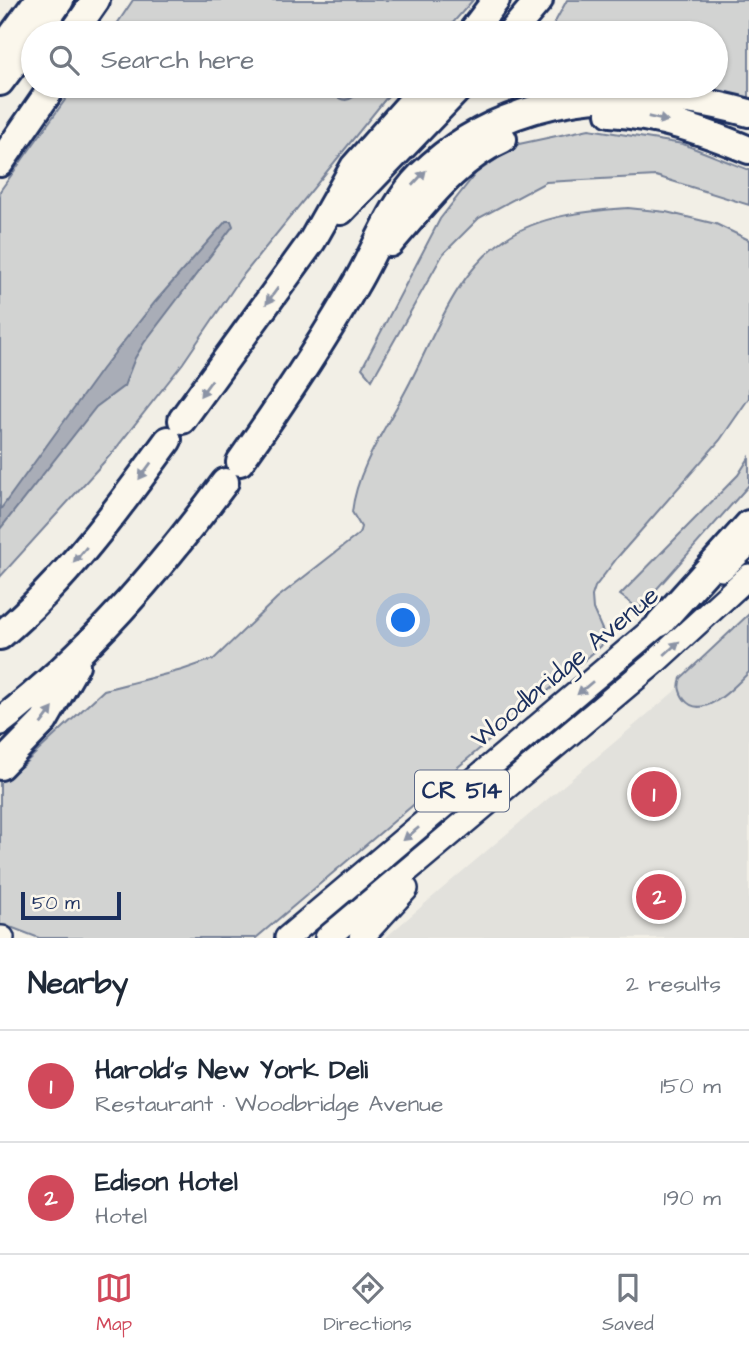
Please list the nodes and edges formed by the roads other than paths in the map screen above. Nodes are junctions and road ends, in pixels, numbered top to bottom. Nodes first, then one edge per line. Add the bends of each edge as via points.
1 (38, 0) edge
2 (60, 0) edge
3 (96, 0) edge
4 (496, 0) edge
5 (539, 0) edge
6 (23, 21) edge
7 (45, 21) edge
8 (82, 21) edge
9 (480, 21) edge
10 (521, 21) edge
11 (21, 23) edge
12 (0, 52) edge
13 (21, 54) edge
14 (0, 82) edge
15 (26, 98) edge
16 (45, 98) edge
17 (415, 98) edge
18 (449, 98) edge
19 (594, 98) edge
20 (661, 98) edge
21 (749, 113) edge
22 (0, 134) edge
23 (749, 150) edge
24 (0, 163) edge
25 (312, 240) junction
26 (359, 278) junction
27 (749, 524) edge
28 (749, 545) edge
29 (749, 576) edge
30 (29, 611) junction
31 (660, 623) junction
32 (0, 636) edge
33 (84, 650) junction
34 (0, 659) edge
35 (4, 721) edge
36 (0, 766) edge
37 (508, 788) junction
38 (287, 938) edge
39 (327, 938) edge
40 (361, 938) edge

1 - 6 highway
2 - 7 highway
3 - 8 highway
4 - 9 highway
5 - 10 highway
11 - 12 highway
13 - 14 highway
15 - 22 highway
16 - 24 highway
17 - 25 highway via 354,167
18 - 25 highway
26 -> 19 highway via 401,200 420,176 451,150 521,112
20 -> 21 highway
26 -> 23 highway via 449,178 489,145 557,117 597,112 643,115
25 -> 30 highway via 115,512
26 - 33 highway via 292,388 232,472 150,579
27 - 31 highway
28 - 31 main road, Woodbridge Avenue / CR 514
37 -> 29 main road, Woodbridge Avenue / CR 514
30 - 32 highway
30 - 34 highway
31 -> 38 main road, Woodbridge Avenue / CR 514
33 - 35 highway
36 -> 33 highway via 44,721
37 - 39 main road, Woodbridge Avenue / CR 514
37 - 40 main road

